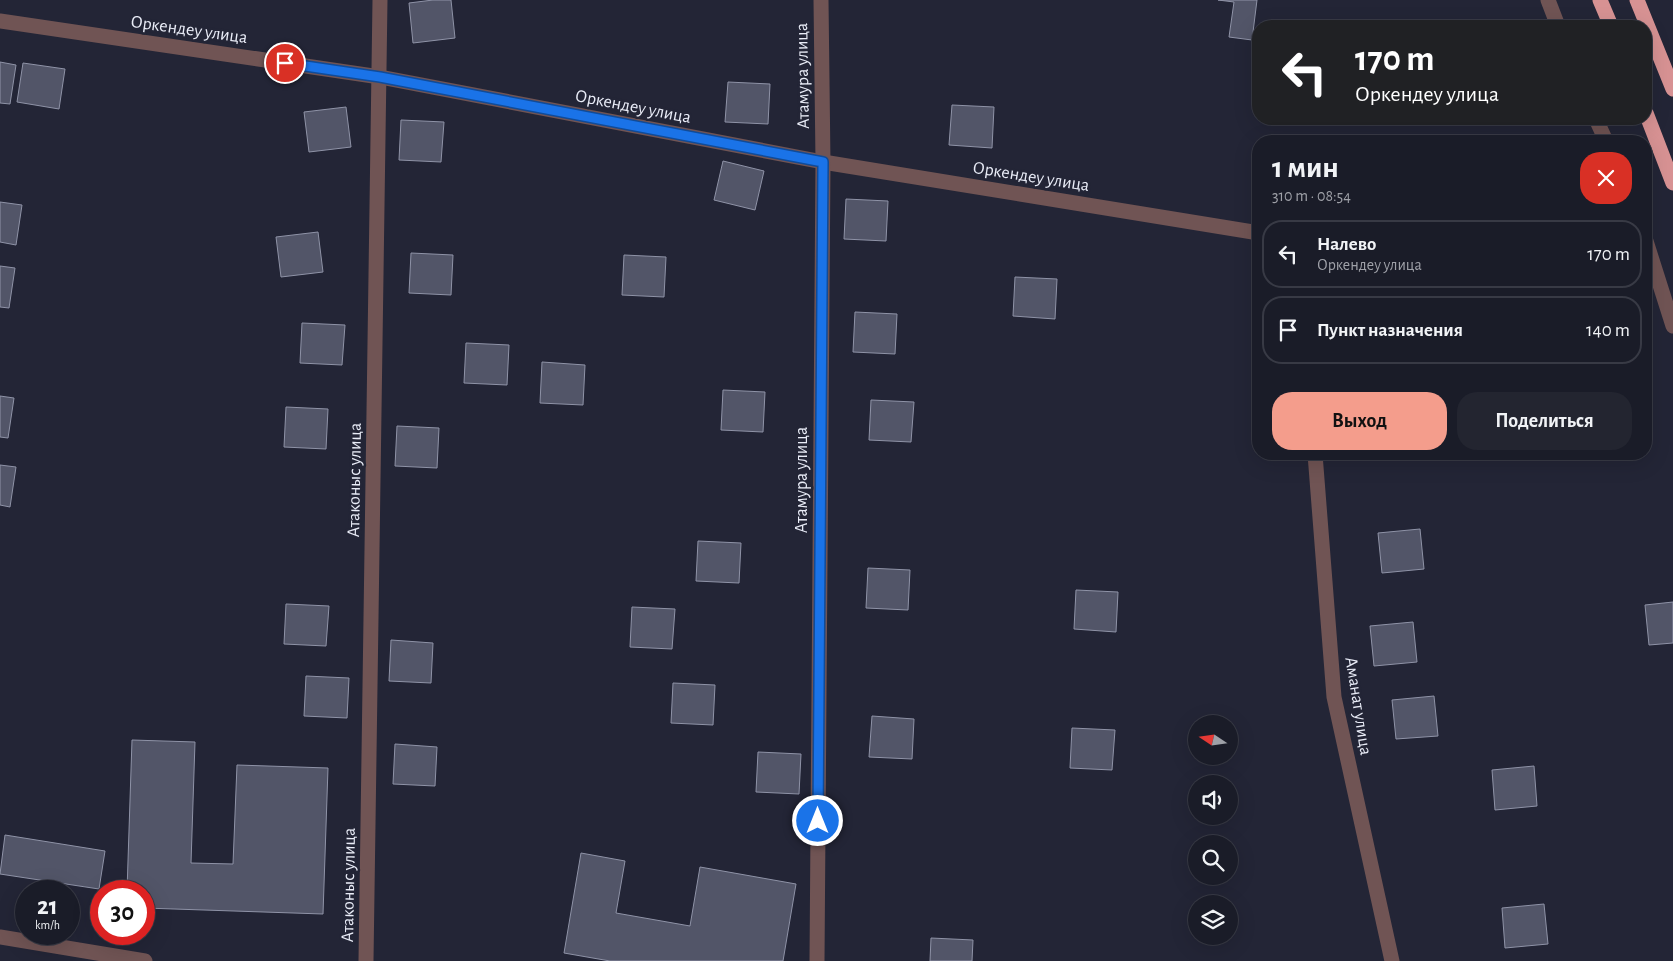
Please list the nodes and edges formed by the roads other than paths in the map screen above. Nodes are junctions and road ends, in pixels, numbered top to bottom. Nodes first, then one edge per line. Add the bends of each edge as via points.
1 (380, 0) edge
2 (821, 0) edge
3 (1548, 0) edge
4 (1600, 0) edge
5 (1636, 0) edge
6 (1556, 20) edge
7 (1608, 20) edge
8 (1644, 20) edge
9 (0, 21) edge
10 (1652, 38) edge
11 (380, 77) junction
12 (1673, 89) edge
13 (1651, 125) edge
14 (823, 162) junction
15 (1673, 183) edge
16 (1252, 232) edge
17 (1652, 260) edge
18 (1673, 326) edge
19 (1315, 460) edge
20 (0, 937) edge
21 (61, 954) edge
22 (145, 961) edge
23 (366, 961) edge
24 (817, 961) edge
25 (1392, 961) edge

1 - 11 street, Атаконыс улица
2 - 14 street, Атамура улица
3 - 6 street
4 - 7 highway
5 - 8 highway
9 - 11 street, Оркендеу улица
10 - 12 highway
11 - 14 street, Оркендеу улица
11 - 23 street, Атаконыс улица
13 - 15 highway
14 - 16 street, Оркендеу улица
14 - 24 street, Атамура улица
17 - 18 street
19 - 25 street, Аманат улица via 1334,697
20 - 21 street
21 - 22 street

